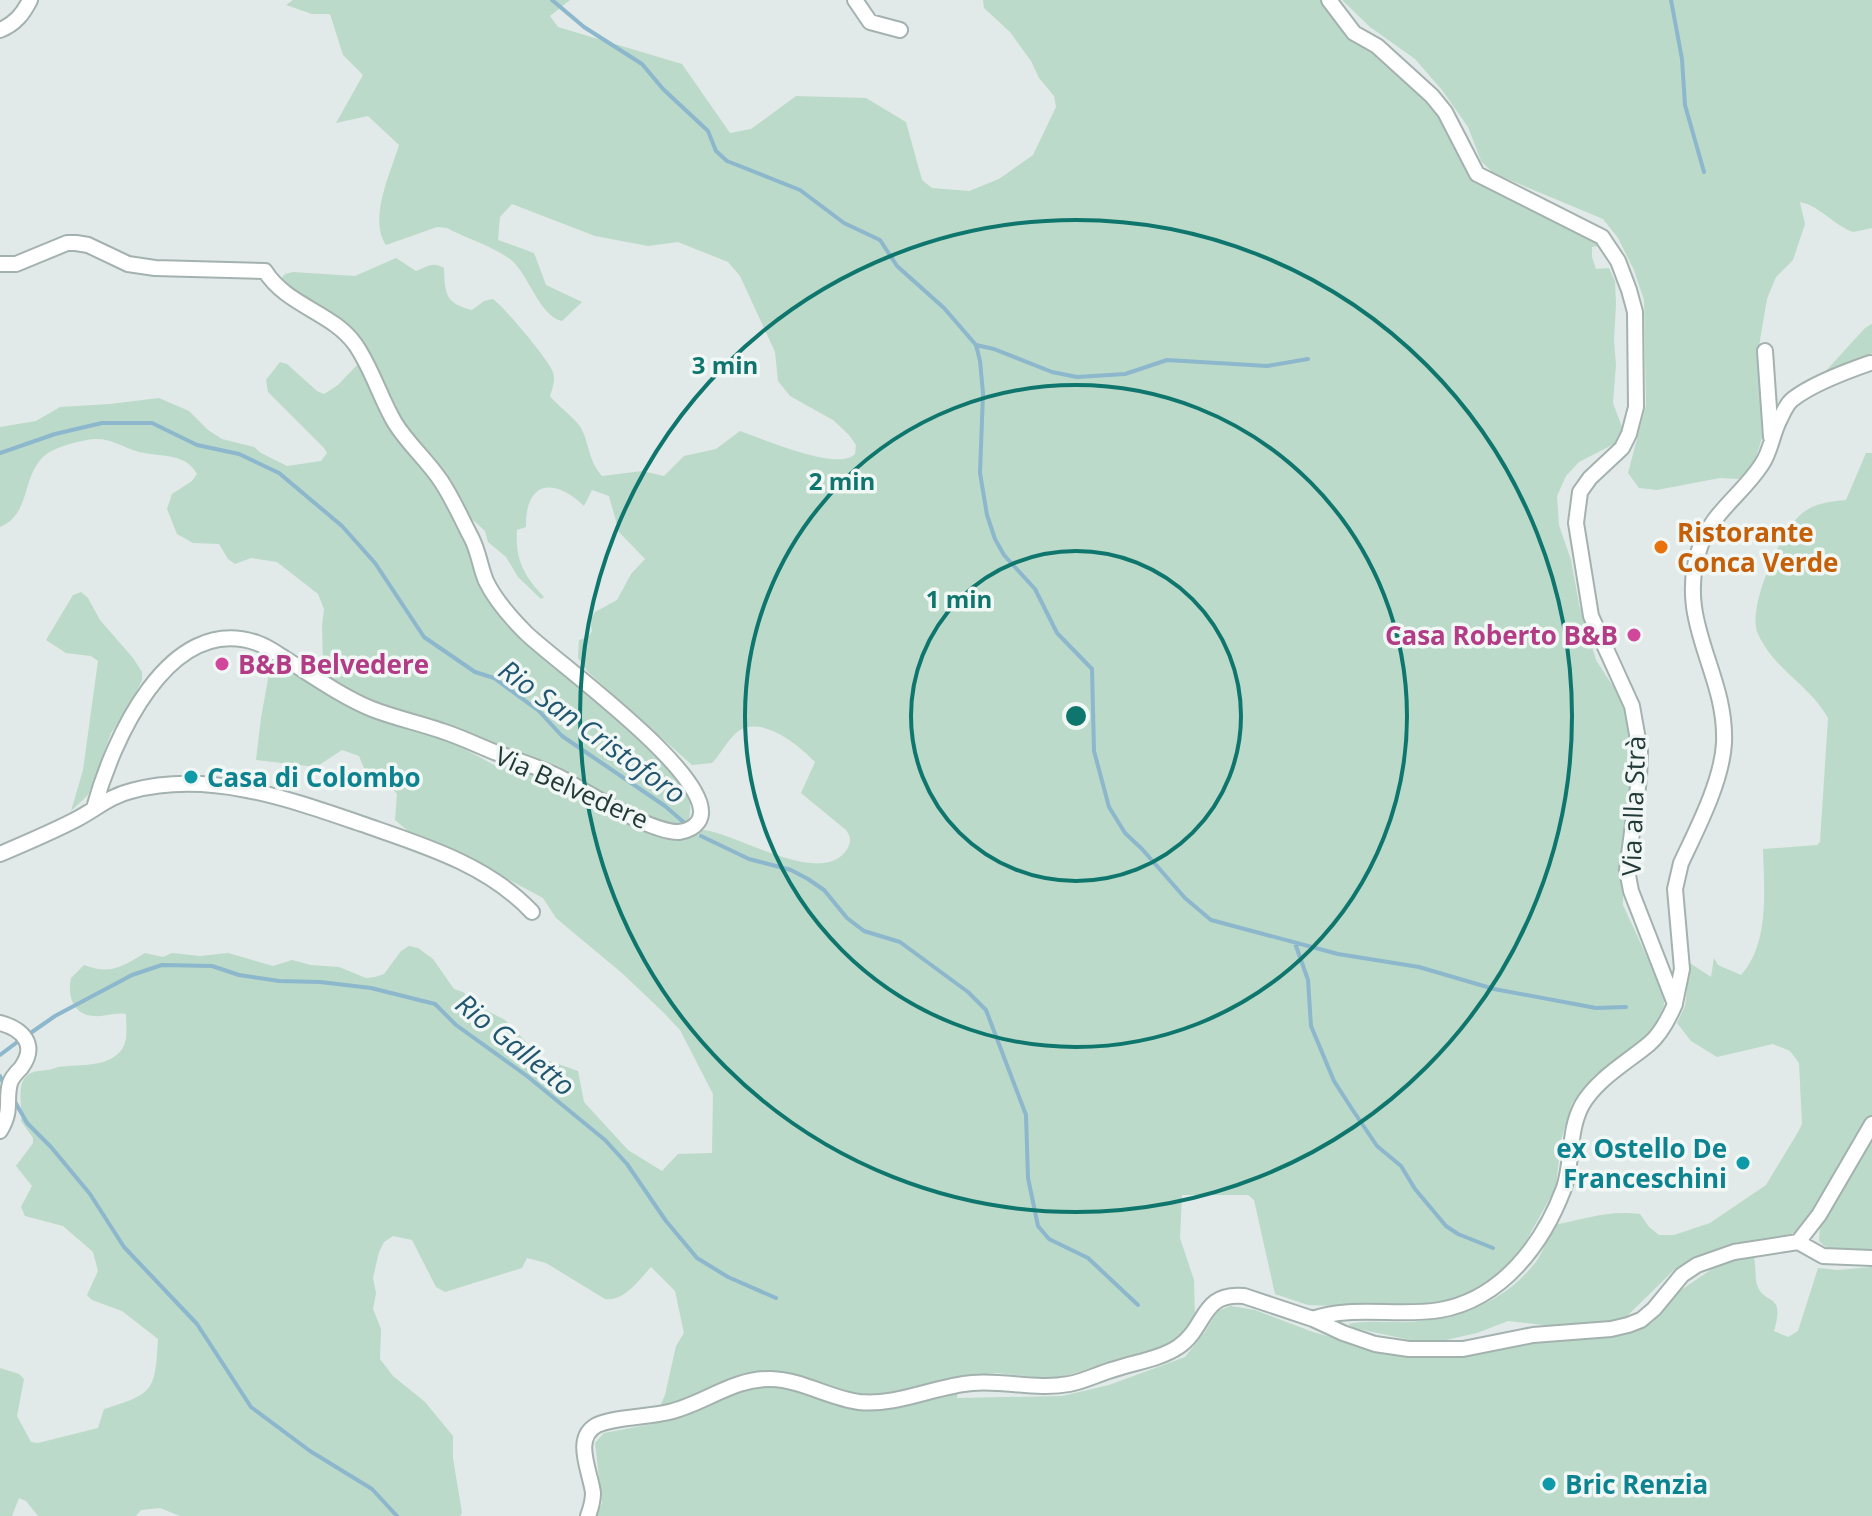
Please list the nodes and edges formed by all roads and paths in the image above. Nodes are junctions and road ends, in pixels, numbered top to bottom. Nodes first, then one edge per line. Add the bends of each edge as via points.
1 (30, 0) edge
2 (855, 0) edge
3 (1329, 0) edge
4 (0, 30) edge
5 (900, 30) dead end
6 (0, 264) edge
7 (1765, 351) dead end
8 (1870, 363) edge
9 (1771, 441) junction
10 (94, 808) junction
11 (0, 854) edge
12 (532, 912) dead end
13 (1675, 1004) junction
14 (0, 1023) edge
15 (1872, 1124) edge
16 (0, 1131) edge
17 (1798, 1242) junction
18 (1872, 1258) edge
19 (1313, 1319) junction
20 (588, 1516) edge

1 - 4 street via 11,25
2 - 5 street via 870,22
3 - 13 street, Via alla Strà via 1354,33 1377,46 1432,96 1477,174 1602,237 1629,290 1635,312 1636,407 1622,448 1580,492 1576,523 1591,616 1632,706 1640,751 1627,870 1631,891
6 - 10 street, Via Belvedere via 16,264 76,243 128,264 265,271 282,291 340,329 363,357 408,443 442,482 496,597 535,642 666,755 694,788 701,815 691,829 666,830 546,770 367,707 271,649 242,639 194,648 155,679 116,748
7 - 9 street
8 - 9 street via 1791,400
9 - 13 street via 1754,476 1711,526 1695,575 1692,603 1719,694 1724,741 1718,777 1675,889 1682,969
10 - 11 street
10 - 12 street via 117,795 154,787 215,785 282,798 448,855 515,895
13 - 19 street via 1657,1036 1599,1083 1583,1104 1564,1186 1534,1245 1493,1289 1443,1310
14 - 16 street via 22,1032 29,1051 10,1084 8,1114
15 - 17 street
17 - 18 street via 1823,1256
17 - 19 street via 1734,1252 1697,1265 1641,1320 1611,1329 1533,1335 1463,1349 1420,1349 1375,1344
19 - 20 street via 1244,1296 1221,1297 1177,1348 1069,1384 969,1383 873,1402 841,1399 772,1379 730,1386 676,1411 617,1420 591,1430 584,1449 593,1494

